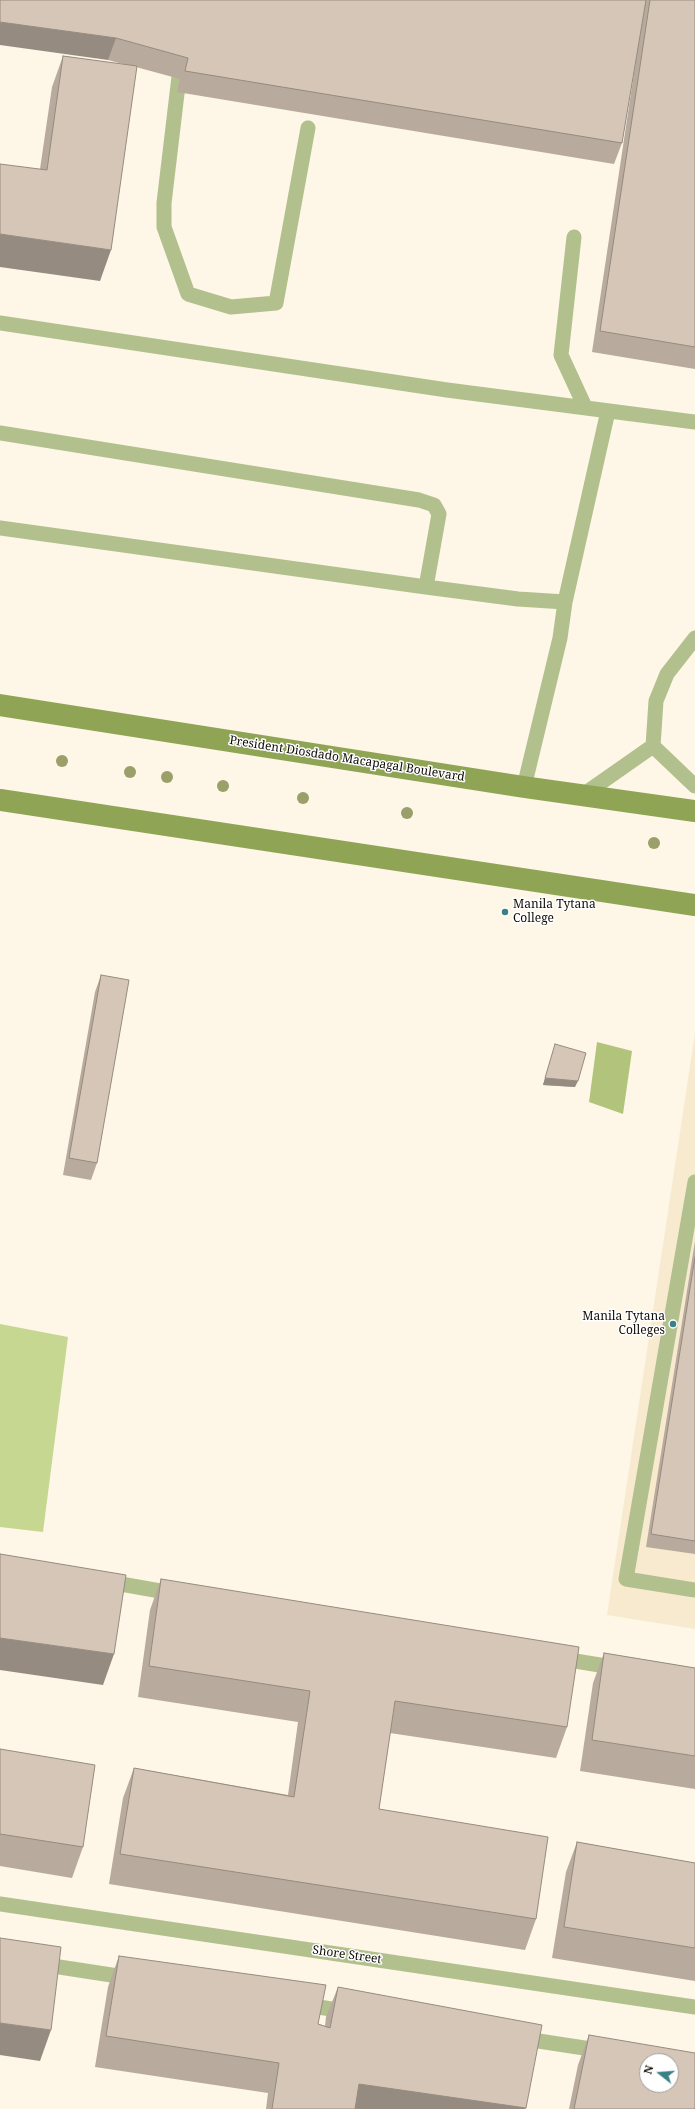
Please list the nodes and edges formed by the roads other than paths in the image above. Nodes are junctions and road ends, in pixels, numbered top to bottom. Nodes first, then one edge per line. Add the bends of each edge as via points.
1 (183, 45) edge
2 (308, 128) dead end
3 (574, 237) dead end
4 (0, 323) edge
5 (584, 407) junction
6 (608, 411) junction
7 (695, 422) edge
8 (0, 433) edge
9 (0, 528) edge
10 (426, 587) junction
11 (565, 602) junction
12 (695, 638) edge
13 (0, 705) edge
14 (653, 746) junction
15 (695, 786) edge
16 (524, 787) junction
17 (583, 795) junction
18 (0, 800) edge
19 (695, 811) edge
20 (695, 905) edge
21 (695, 1182) edge
22 (86, 1578) edge
23 (695, 1590) edge
24 (195, 1597) edge
25 (547, 1656) edge
26 (632, 1670) edge
27 (0, 1904) edge
28 (0, 1958) edge
29 (141, 1980) edge
30 (283, 2002) edge
31 (695, 2007) edge
32 (361, 2014) edge
33 (503, 2036) edge
34 (621, 2054) edge

1 - 2 lane via 164,203 164,227 188,294 231,307 276,303
3 - 5 lane via 561,355
4 - 5 lane via 447,390
5 - 6 lane
6 - 7 lane
6 - 11 lane
8 - 10 lane via 419,500 434,505 439,514
9 - 10 lane
10 - 11 lane via 518,599
11 - 16 lane via 560,638
12 - 14 lane via 667,674 656,701
13 - 16 main road, President Diosdado Macapagal Boulevard
14 - 15 lane
14 - 17 lane
16 - 17 main road, President Diosdado Macapagal Boulevard
17 - 19 main road, President Diosdado Macapagal Boulevard
18 - 20 main road
21 - 23 lane via 626,1579
22 - 24 lane
25 - 26 lane
27 - 31 lane, Shore Street
28 - 29 lane
30 - 32 lane
33 - 34 lane

